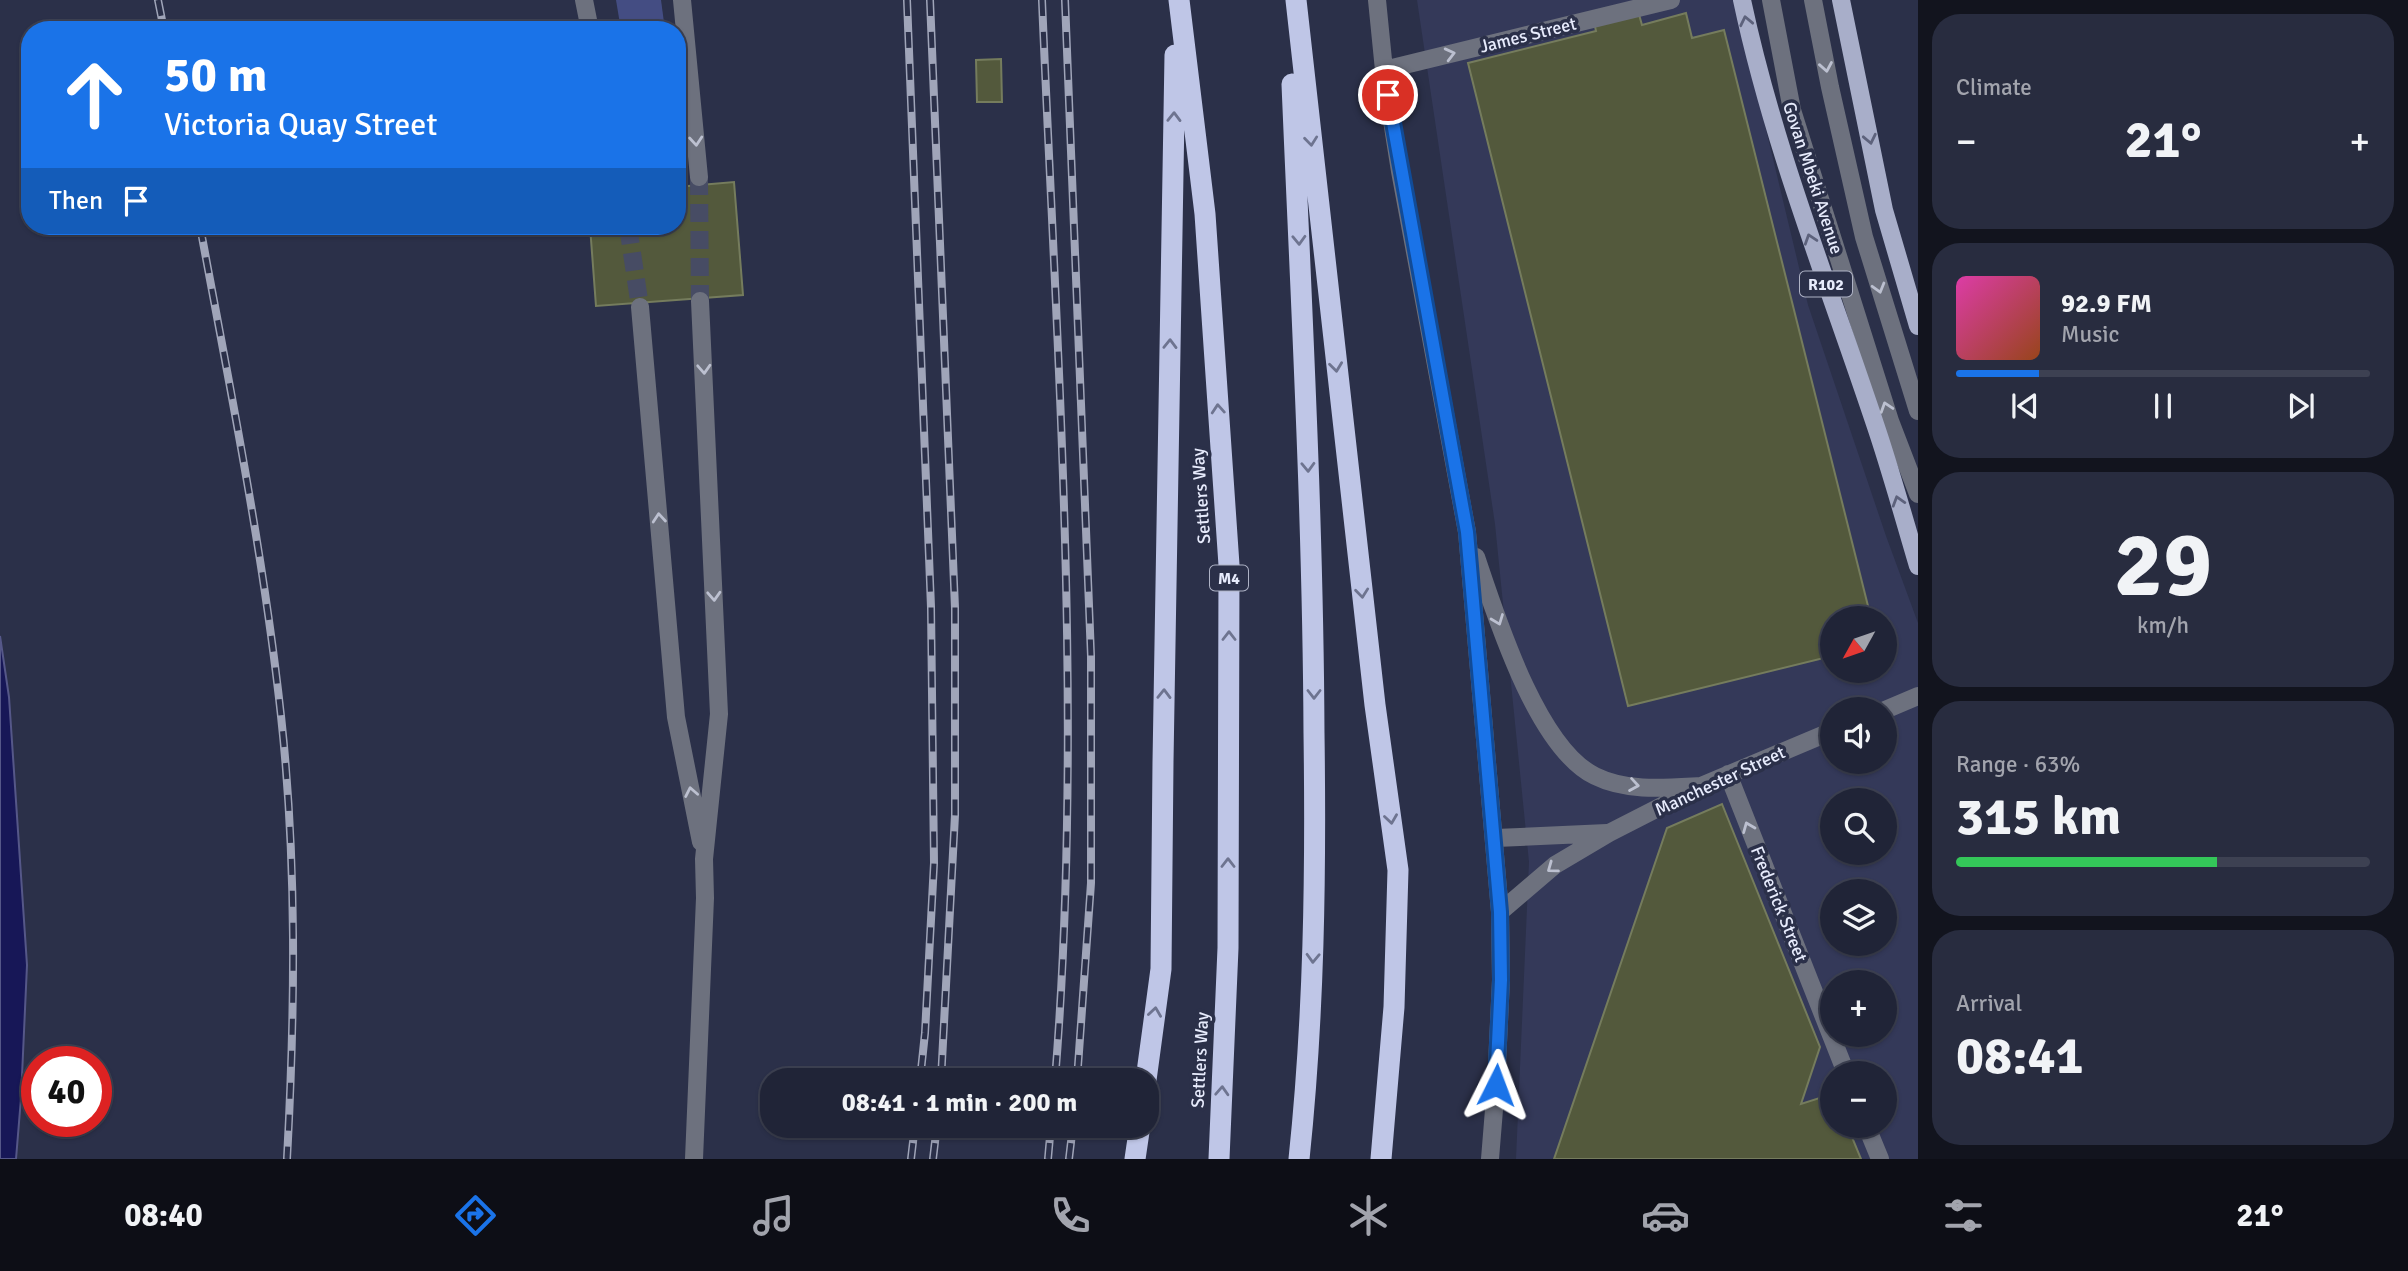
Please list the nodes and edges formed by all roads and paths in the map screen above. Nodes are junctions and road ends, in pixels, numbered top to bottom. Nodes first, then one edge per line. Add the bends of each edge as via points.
1 (584, 0) edge
2 (682, 0) edge
3 (1177, 0) edge
4 (1289, 0) edge
5 (1296, 0) edge
6 (1377, 0) edge
7 (1671, 0) edge
8 (1742, 0) edge
9 (1771, 0) edge
10 (1814, 0) edge
11 (1841, 0) edge
12 (588, 21) edge
13 (684, 21) edge
14 (686, 42) edge
15 (1384, 70) junction
16 (699, 177) tunnel mouth
17 (700, 300) tunnel mouth
18 (640, 307) tunnel mouth
19 (1918, 326) edge
20 (1918, 411) edge
21 (1918, 494) edge
22 (1467, 532) junction
23 (1918, 566) edge
24 (1918, 696) edge
25 (1897, 705) edge
26 (1820, 736) edge
27 (1728, 774) junction
28 (1700, 786) junction
29 (1609, 833) junction
30 (1496, 838) junction
31 (704, 859) junction
32 (1500, 912) junction
33 (1841, 1061) edge
34 (1148, 1068) edge
35 (1138, 1138) edge
36 (1871, 1138) edge
37 (694, 1159) edge
38 (1135, 1159) edge
39 (1219, 1159) edge
40 (1299, 1159) edge
41 (1381, 1159) edge
42 (1490, 1159) edge
43 (1880, 1159) edge

1 - 12 street
2 -> 13 street
34 -> 3 highway via 1161,969
39 -> 3 highway, Settlers Way / M4 via 1228,948 1229,565 1206,214
4 -> 40 highway via 1314,617 1316,890 1309,1069
5 -> 41 highway via 1373,692 1398,870 1394,1007
6 - 15 street
15 -> 7 street, James Street
23 -> 8 main road, Govan Mbeki Avenue / R102 via 1876,426 1773,124
21 -> 9 street via 1890,421 1793,110
10 -> 20 street via 1864,237
11 -> 19 main road via 1884,210
14 -> 16 street
15 - 22 street
17 -> 31 street via 719,714
31 -> 18 street via 676,717
22 -> 28 street via 1526,686 1569,756 1594,776 1633,787
22 - 30 street
24 - 25 street
26 - 27 street, Manchester Street
27 - 28 street, Manchester Street
33 -> 27 street, Frederick Street
28 - 29 street, Manchester Street
29 - 30 street, Manchester Street
29 -> 32 street, Manchester Street via 1555,865
30 - 32 street
31 - 37 street
32 - 42 street
35 - 38 highway
36 - 43 street

